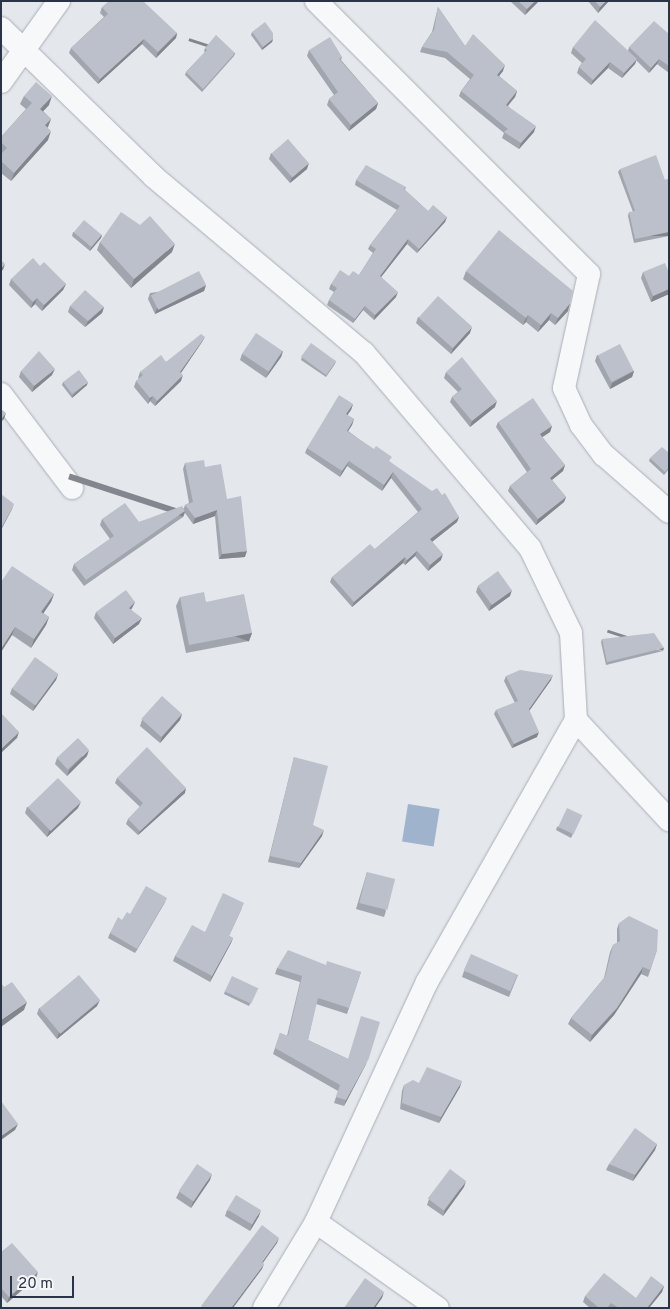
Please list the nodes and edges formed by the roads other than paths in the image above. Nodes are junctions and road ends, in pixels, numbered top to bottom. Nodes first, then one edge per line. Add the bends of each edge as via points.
1 (59, 1) edge
2 (316, 1) edge
3 (1, 28) edge
4 (24, 52) junction
5 (1, 82) edge
6 (1, 394) edge
7 (72, 488) dead end
8 (669, 512) edge
9 (576, 720) junction
10 (669, 820) edge
11 (316, 1222) junction
12 (264, 1308) edge
13 (438, 1308) edge

1 - 4 street
2 - 8 street via 589,274 564,388 581,425 604,456
3 - 4 street
4 - 5 street
4 - 9 street via 154,177 364,354 530,548 571,634
6 - 7 street
9 - 10 street
9 - 11 street via 427,982
11 - 12 street
11 - 13 street

